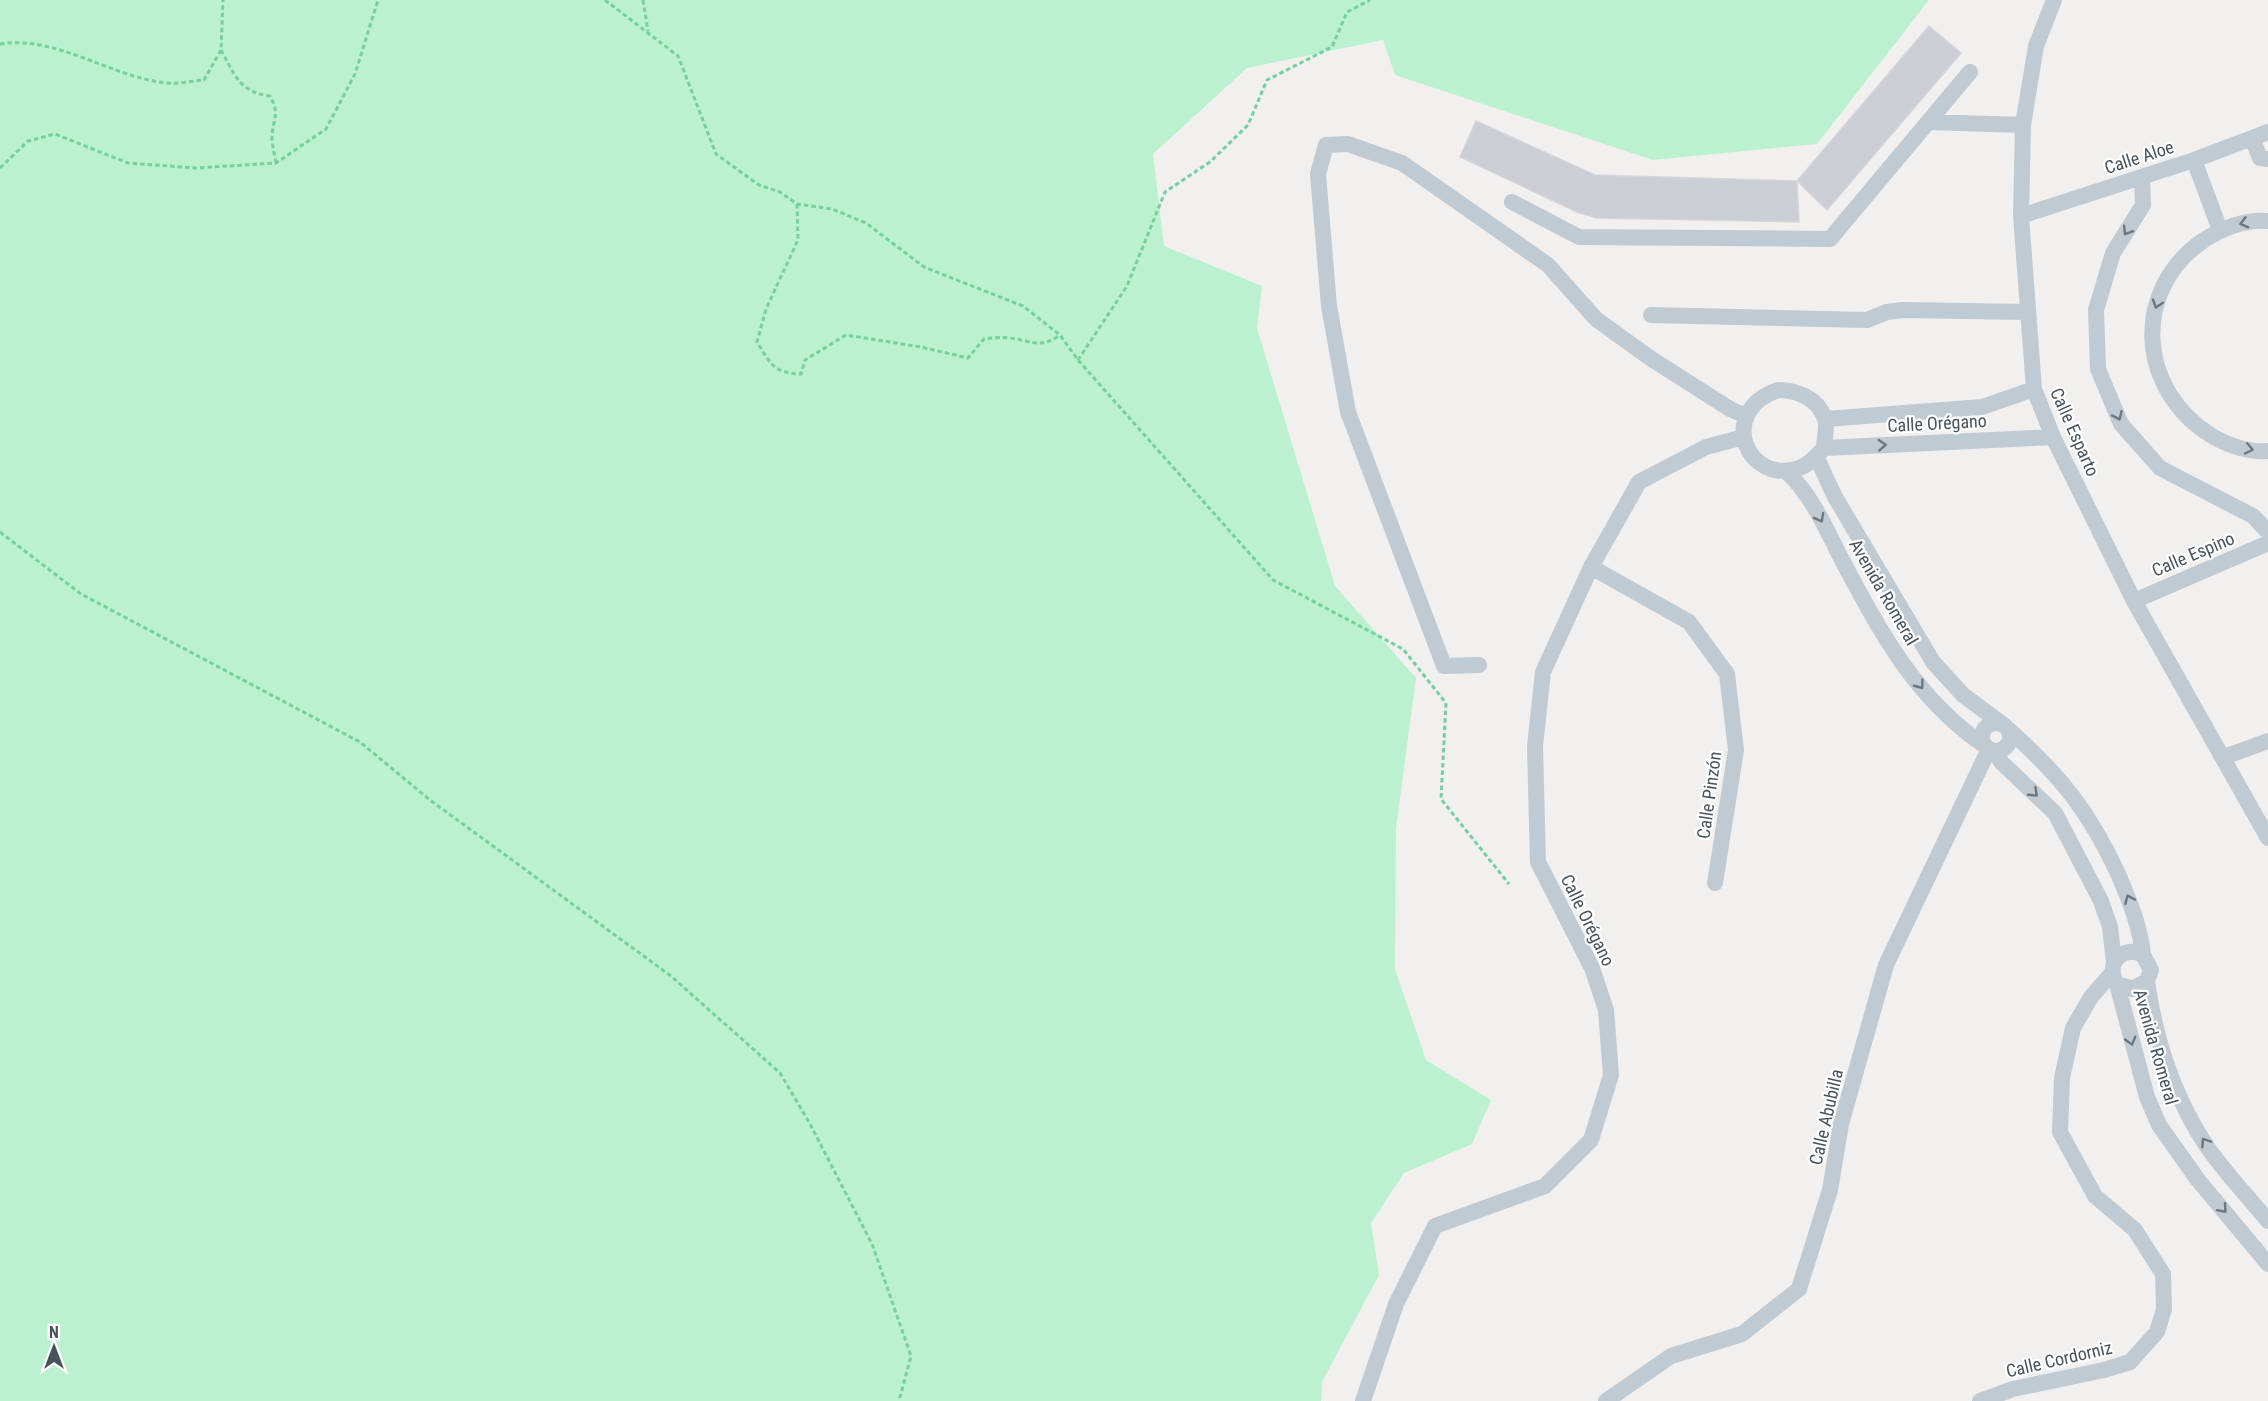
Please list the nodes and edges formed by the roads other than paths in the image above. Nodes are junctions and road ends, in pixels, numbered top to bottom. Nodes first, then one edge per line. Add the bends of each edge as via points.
1 (2054, 0) edge
2 (1970, 72) dead end
3 (1928, 122) junction
4 (2023, 125) junction
5 (2268, 132) edge
6 (2252, 138) junction
7 (2268, 159) edge
8 (2194, 160) junction
9 (2142, 177) junction
10 (1512, 202) dead end
11 (2021, 216) junction
12 (2268, 221) edge
13 (2220, 230) junction
14 (2028, 312) junction
15 (1651, 315) dead end
16 (2034, 389) junction
17 (1746, 416) junction
18 (1826, 419) junction
19 (1744, 437) junction
20 (2053, 437) junction
21 (2268, 451) edge
22 (1820, 452) junction
23 (1786, 471) junction
24 (2268, 532) edge
25 (2268, 543) edge
26 (1591, 567) junction
27 (2134, 601) junction
28 (1479, 665) dead end
29 (2006, 728) junction
30 (2268, 741) edge
31 (1990, 749) junction
32 (2224, 757) junction
33 (2268, 838) edge
34 (1715, 883) dead end
35 (2143, 955) junction
36 (2114, 973) junction
37 (2147, 981) junction
38 (2268, 1221) edge
39 (2268, 1264) edge
40 (1363, 1401) edge
41 (1606, 1401) edge
42 (1980, 1401) edge

1 - 4 street, Calle Esparto via 2036,46
2 - 3 street
3 - 4 street
3 - 10 street via 1830,239 1579,237
4 - 11 street, Calle Esparto
5 - 6 street, Calle Aloe
6 - 7 street via 2260,158
6 - 8 street, Calle Aloe
8 - 9 street, Calle Aloe
8 - 13 street
9 - 11 street, Calle Aloe
9 -> 24 street via 2143,204 2114,253 2096,310 2098,369 2121,424 2160,468 2253,516
11 - 14 street, Calle Esparto
12 -> 13 street via 2257,220
13 -> 21 street via 2188,251 2164,282 2152,319 2153,358 2167,394 2192,423 2225,444
14 - 15 street via 1903,310 1867,320
14 - 16 street, Calle Esparto
16 - 18 street, Calle Orégano via 1982,407
16 - 20 street, Calle Esparto
17 - 18 street via 1764,395 1793,390 1806,396
17 - 19 street
17 - 28 street via 1730,410 1596,319 1548,266 1402,163 1348,144 1326,145 1318,174 1329,306 1348,412 1444,666
18 - 22 street
19 - 23 street via 1760,464
19 - 26 street, Calle Orégano via 1706,447 1639,482
22 -> 20 street, Calle Orégano
20 - 27 street, Calle Esparto
22 - 23 street via 1800,468
22 - 29 street, Avenida Romeral via 1835,497 1933,662 1963,695
23 -> 31 street, Avenida Romeral via 1809,498 1882,636 1940,711
25 - 27 street, Calle Espino
26 - 34 street, Calle Pinzón via 1689,622 1727,674 1736,750
26 - 40 street, Calle Orégano via 1543,672 1534,746 1538,862 1592,968 1606,1010 1611,1075 1591,1140 1545,1186 1435,1226 1396,1304
27 - 32 street, Calle Esparto
29 - 31 street via 2009,743 2003,749
29 - 31 street via 1992,723 1984,729 1982,738
35 -> 29 street, Avenida Romeral via 2137,917 2101,836 2075,797
30 - 32 street
31 -> 36 street, Avenida Romeral via 2055,813 2101,901 2110,927
31 - 41 street, Calle Abubilla via 1886,965 1841,1124 1830,1190 1799,1288 1742,1334 1671,1356
32 - 33 street, Calle Esparto
35 - 36 street via 2127,952
35 - 37 street via 2151,970
36 - 37 street via 2133,989
36 -> 39 street, Avenida Romeral via 2147,1097 2159,1125 2183,1162
36 - 42 street, Calle Cordorniz via 2091,997 2073,1028 2062,1078 2060,1132 2095,1196 2135,1230 2163,1274 2164,1309 2157,1332 2130,1362 2013,1389
38 -> 37 street, Avenida Romeral via 2205,1143 2185,1110 2161,1047

